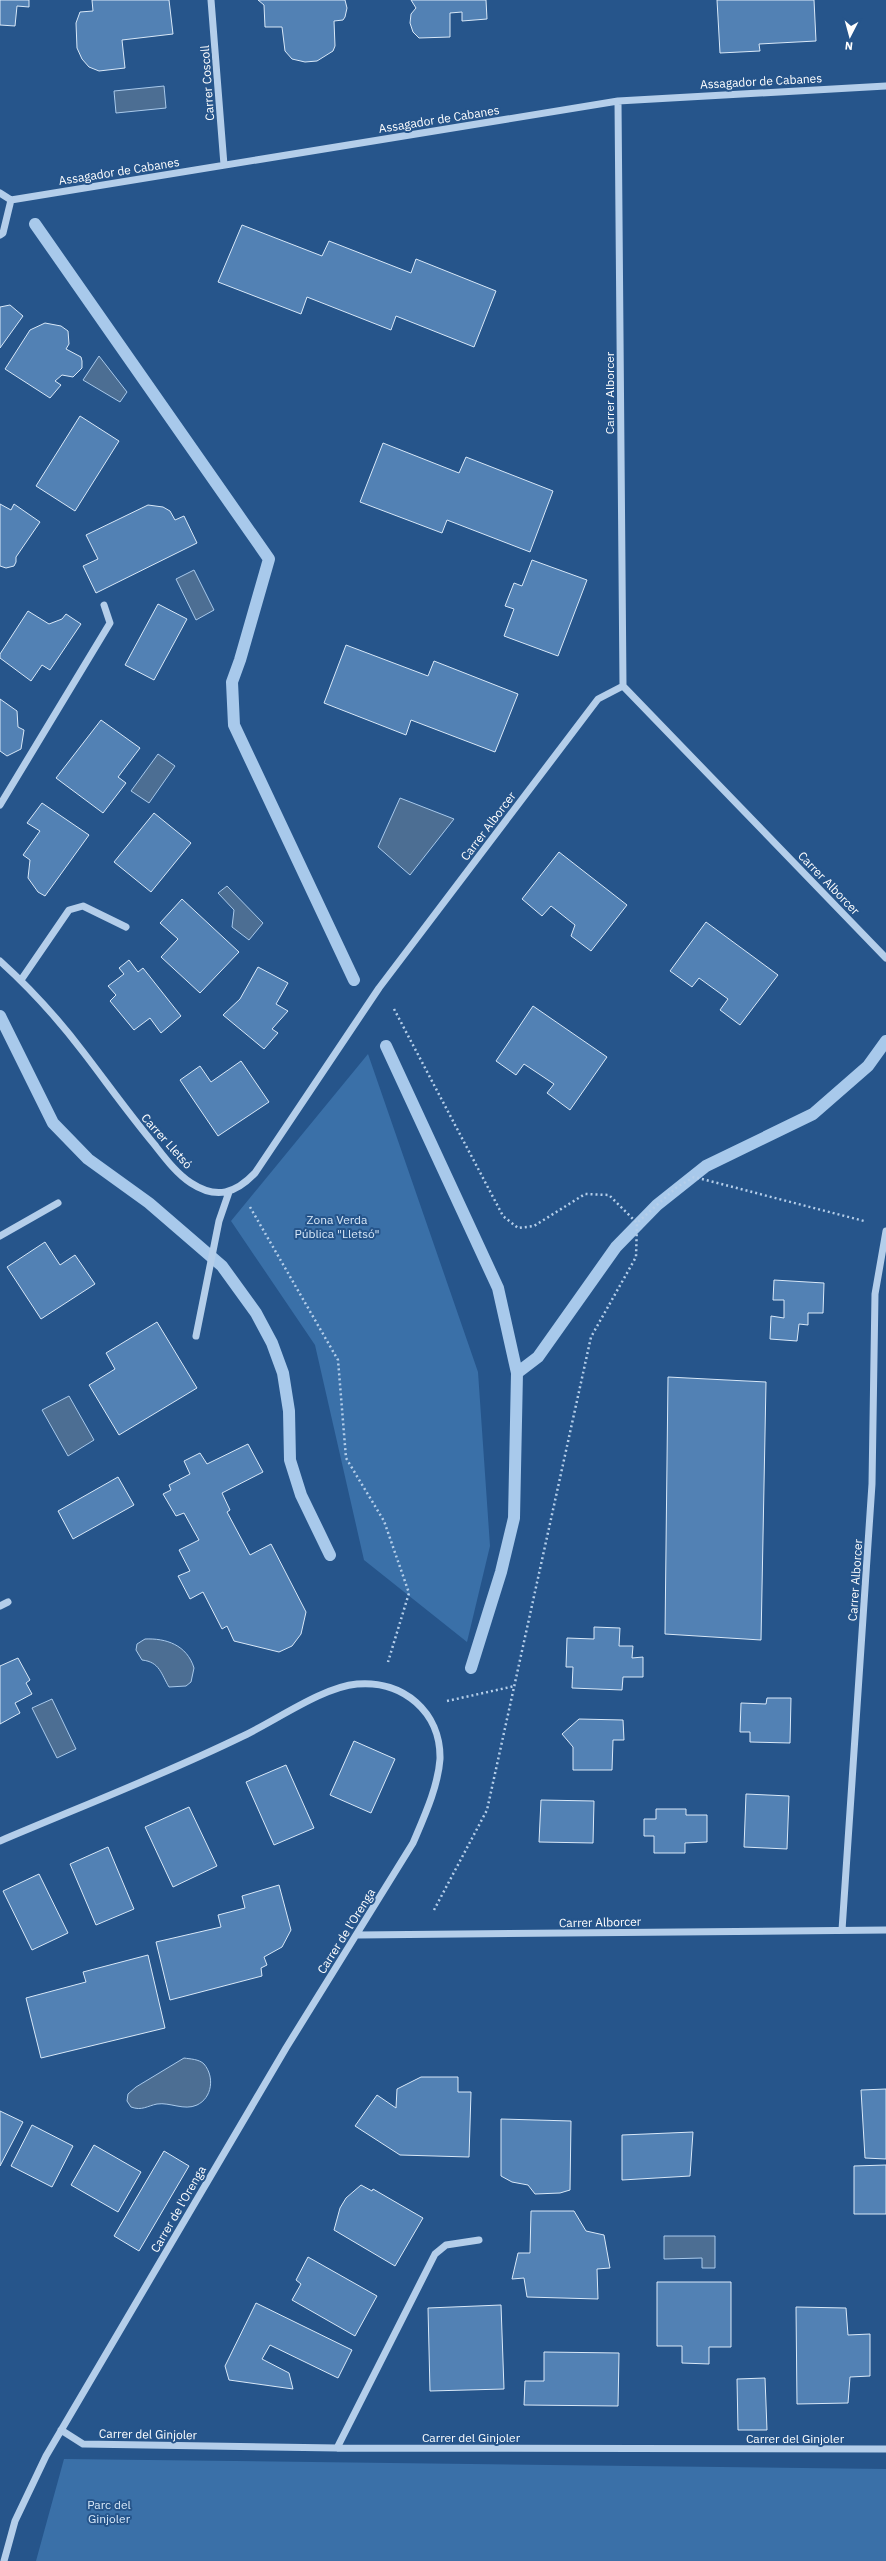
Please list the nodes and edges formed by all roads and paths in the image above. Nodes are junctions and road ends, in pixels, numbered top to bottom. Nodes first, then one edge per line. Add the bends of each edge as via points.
1 (211, 0) edge
2 (886, 86) edge
3 (618, 101) junction
4 (224, 165) junction
5 (0, 193) edge
6 (11, 200) junction
7 (0, 235) edge
8 (104, 605) dead end
9 (623, 686) junction
10 (0, 805) edge
11 (126, 926) dead end
12 (886, 958) edge
13 (0, 961) edge
14 (21, 980) junction
15 (379, 988) junction
16 (229, 1192) junction
17 (58, 1203) dead end
18 (637, 1223) junction
19 (871, 1223) dead end
20 (886, 1231) edge
21 (0, 1236) edge
22 (196, 1336) dead end
23 (8, 1602) dead end
24 (0, 1606) edge
25 (381, 1684) junction
26 (515, 1686) junction
27 (422, 1706) junction
28 (0, 1841) edge
29 (842, 1930) junction
30 (886, 1930) edge
31 (358, 1935) junction
32 (420, 1935) junction
33 (479, 2240) dead end
34 (61, 2430) junction
35 (337, 2448) junction
36 (886, 2449) edge
37 (4, 2561) edge

1 - 4 street, Carrer Coscoll
2 - 3 street, Assagador de Cabanes
3 - 4 street, Assagador de Cabanes
3 - 9 street, Carrer Alborcer
4 - 6 street, Assagador de Cabanes
5 - 6 street
6 - 7 street via 3,233
8 - 10 street via 110,623
9 - 12 street, Carrer Alborcer
9 - 15 street, Carrer Alborcer via 598,699
11 - 14 street via 83,906 69,910
13 - 14 street, Carrer Lletsó
14 - 16 street, Carrer Lletsó via 83,1051 174,1169 192,1184 212,1191
15 - 16 street via 255,1173 243,1186
15 - 18 path via 400,1017 503,1216 518,1228 534,1226 585,1194 609,1195
16 - 22 street via 219,1221
16 - 25 path via 251,1208 338,1360 346,1458 384,1521 409,1593
17 - 21 street
18 - 19 path via 677,1187 694,1177
18 - 26 path via 636,1257 591,1337
20 - 29 street, Carrer Alborcer via 875,1294 872,1484
23 - 24 street
25 - 27 street, Carrer de l'Orenga via 406,1693
25 - 28 street, Carrer de l'Orenga via 356,1684 317,1698 241,1738
26 - 27 path
26 - 32 path via 488,1810
27 - 31 street, Carrer de l'Orenga via 438,1736 440,1760 431,1795 413,1843
29 - 30 street, Carrer Alborcer
29 - 32 street, Carrer Alborcer
31 - 32 street, Carrer Alborcer
31 - 34 street, Carrer de l'Orenga via 286,2048
33 - 35 street via 446,2245 435,2254
34 - 35 street, Carrer del Ginjoler via 83,2444
34 - 37 street, Carrer de l'Orenga via 15,2521
35 - 36 street, Carrer del Ginjoler

